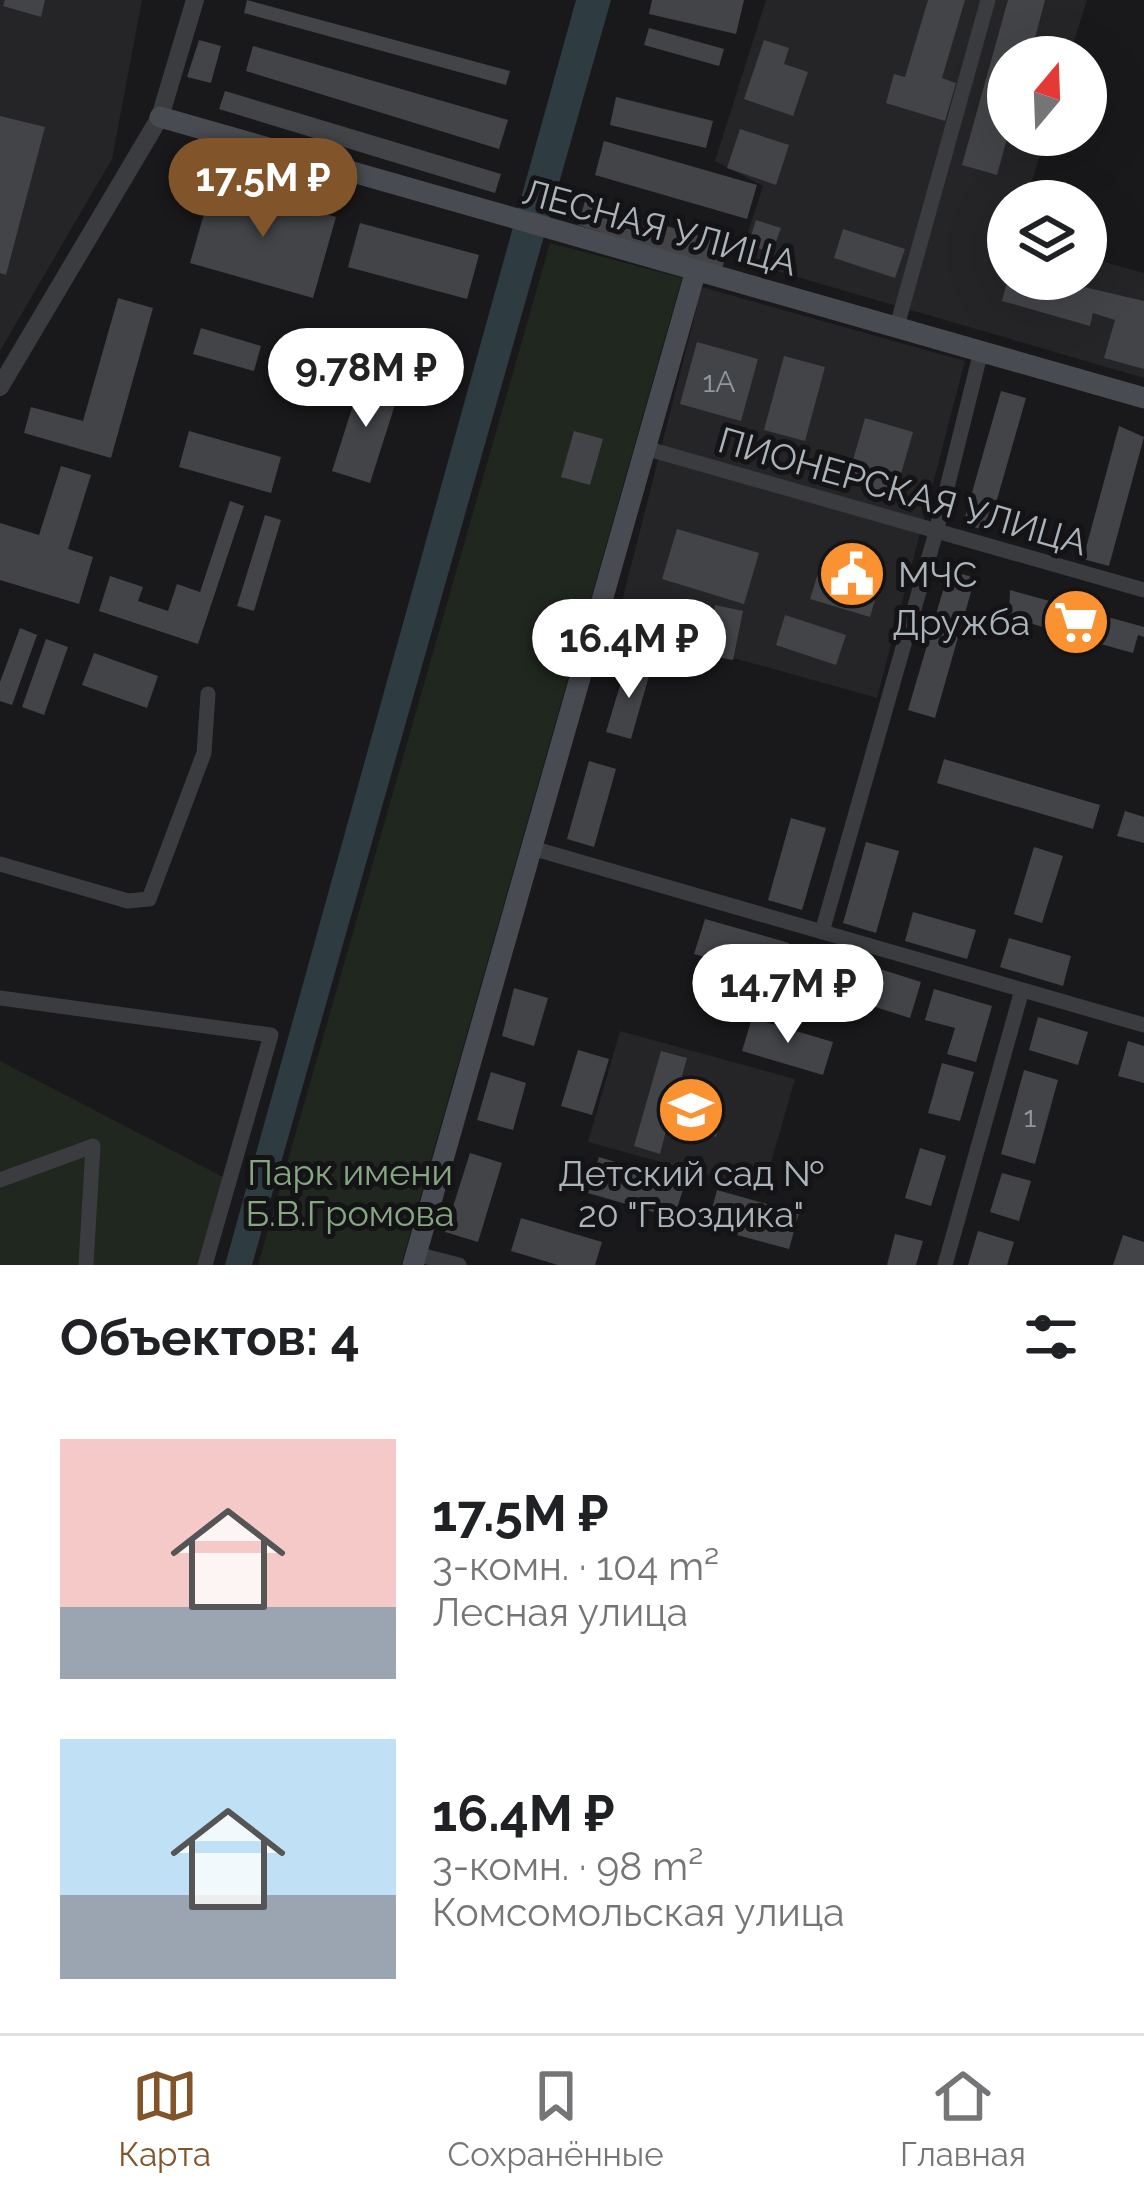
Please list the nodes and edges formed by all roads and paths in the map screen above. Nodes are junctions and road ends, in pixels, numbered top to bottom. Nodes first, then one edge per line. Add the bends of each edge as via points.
1 (195, 0) edge
2 (988, 0) edge
3 (160, 117) junction
4 (697, 270) junction
5 (897, 326) junction
6 (981, 351) junction
7 (0, 387) edge
8 (1144, 398) edge
9 (645, 448) junction
10 (936, 532) junction
11 (1144, 590) edge
12 (208, 694) dead end
13 (532, 848) junction
14 (0, 864) edge
15 (822, 932) junction
16 (1022, 990) junction
17 (0, 998) edge
18 (1144, 1025) edge
19 (0, 1180) edge
20 (415, 1260) edge
21 (86, 1265) edge
22 (205, 1265) edge
23 (459, 1265) edge
24 (945, 1265) edge

1 - 3 street
2 - 5 street
3 - 4 main road, ЛЕСНАЯ УЛИЦА
3 - 7 street
4 - 5 main road, ЛЕСНАЯ УЛИЦА
4 - 9 main road
5 - 6 main road, ЛЕСНАЯ УЛИЦА
6 - 8 main road, ЛЕСНАЯ УЛИЦА
6 - 10 street
9 - 10 street, ПИОНЕРСКАЯ УЛИЦА
9 - 13 main road
10 - 11 street, ПИОНЕРСКАЯ УЛИЦА
10 - 15 street
12 - 14 street via 204,754 149,899 128,901
13 - 15 street
13 - 20 main road
15 - 16 street
16 - 18 street
16 - 24 street
17 - 22 street via 271,1035
19 - 21 street via 93,1146
20 - 23 street

